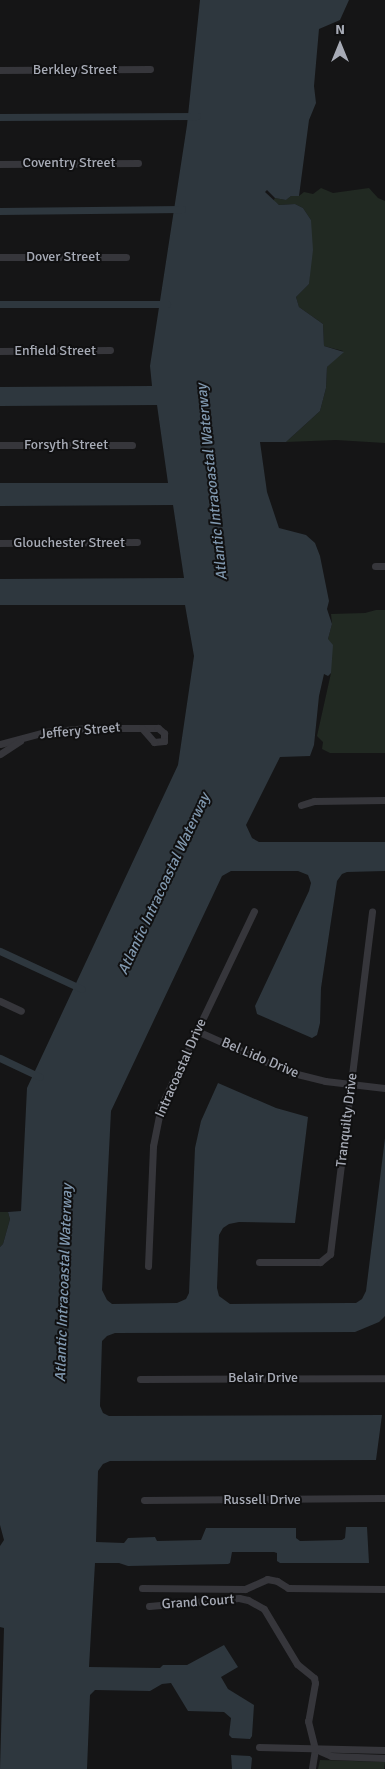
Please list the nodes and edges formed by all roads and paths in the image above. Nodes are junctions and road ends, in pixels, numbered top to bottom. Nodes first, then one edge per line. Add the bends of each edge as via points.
1 (150, 69) dead end
2 (0, 70) edge
3 (138, 163) dead end
4 (0, 164) edge
5 (126, 256) dead end
6 (0, 257) edge
7 (110, 350) dead end
8 (0, 351) edge
9 (0, 445) edge
10 (132, 445) dead end
11 (137, 542) dead end
12 (0, 543) edge
13 (375, 566) dead end
14 (385, 566) edge
15 (142, 728) dead end
16 (20, 741) junction
17 (0, 744) edge
18 (0, 754) edge
19 (385, 800) edge
20 (301, 805) dead end
21 (254, 910) dead end
22 (372, 912) dead end
23 (0, 1001) edge
24 (21, 1011) dead end
25 (197, 1031) junction
26 (351, 1085) junction
27 (385, 1088) edge
28 (258, 1262) dead end
29 (148, 1266) dead end
30 (140, 1378) dead end
31 (385, 1378) edge
32 (384, 1499) edge
33 (144, 1500) dead end
34 (142, 1588) dead end
35 (385, 1589) edge
36 (149, 1606) dead end
37 (259, 1747) dead end
38 (315, 1749) junction
39 (385, 1750) edge
40 (385, 1758) edge
41 (312, 1769) edge

1 - 2 street, Berkley Street
3 - 4 street, Coventry Street
5 - 6 street, Dover Street
7 - 8 street, Enfield Street
9 - 10 street, Forsyth Street
11 - 12 street, Glouchester Street
13 - 14 street
15 - 16 street, Jeffery Street via 45,732
16 - 17 street, Jeffery Street
16 - 18 street, Jeffery Street
19 - 20 street via 314,801
21 - 25 street, Intracoastal Drive
22 - 26 street, Tranquilty Drive
23 - 24 street
25 - 26 street, Bel Lido Drive via 288,1072
25 - 29 street, Intracoastal Drive via 166,1096 154,1135
26 - 27 street, Bel Lido Drive
26 - 28 street, Tranquilty Drive via 330,1254 320,1262
30 - 31 street, Belair Drive
32 - 33 street, Russell Drive
34 - 35 street via 245,1589 268,1579 288,1588
36 - 38 street, Grand Court via 239,1598 264,1609 297,1664 314,1678 308,1721
37 - 38 street
38 - 39 street
38 - 40 street via 331,1756
38 - 41 street

